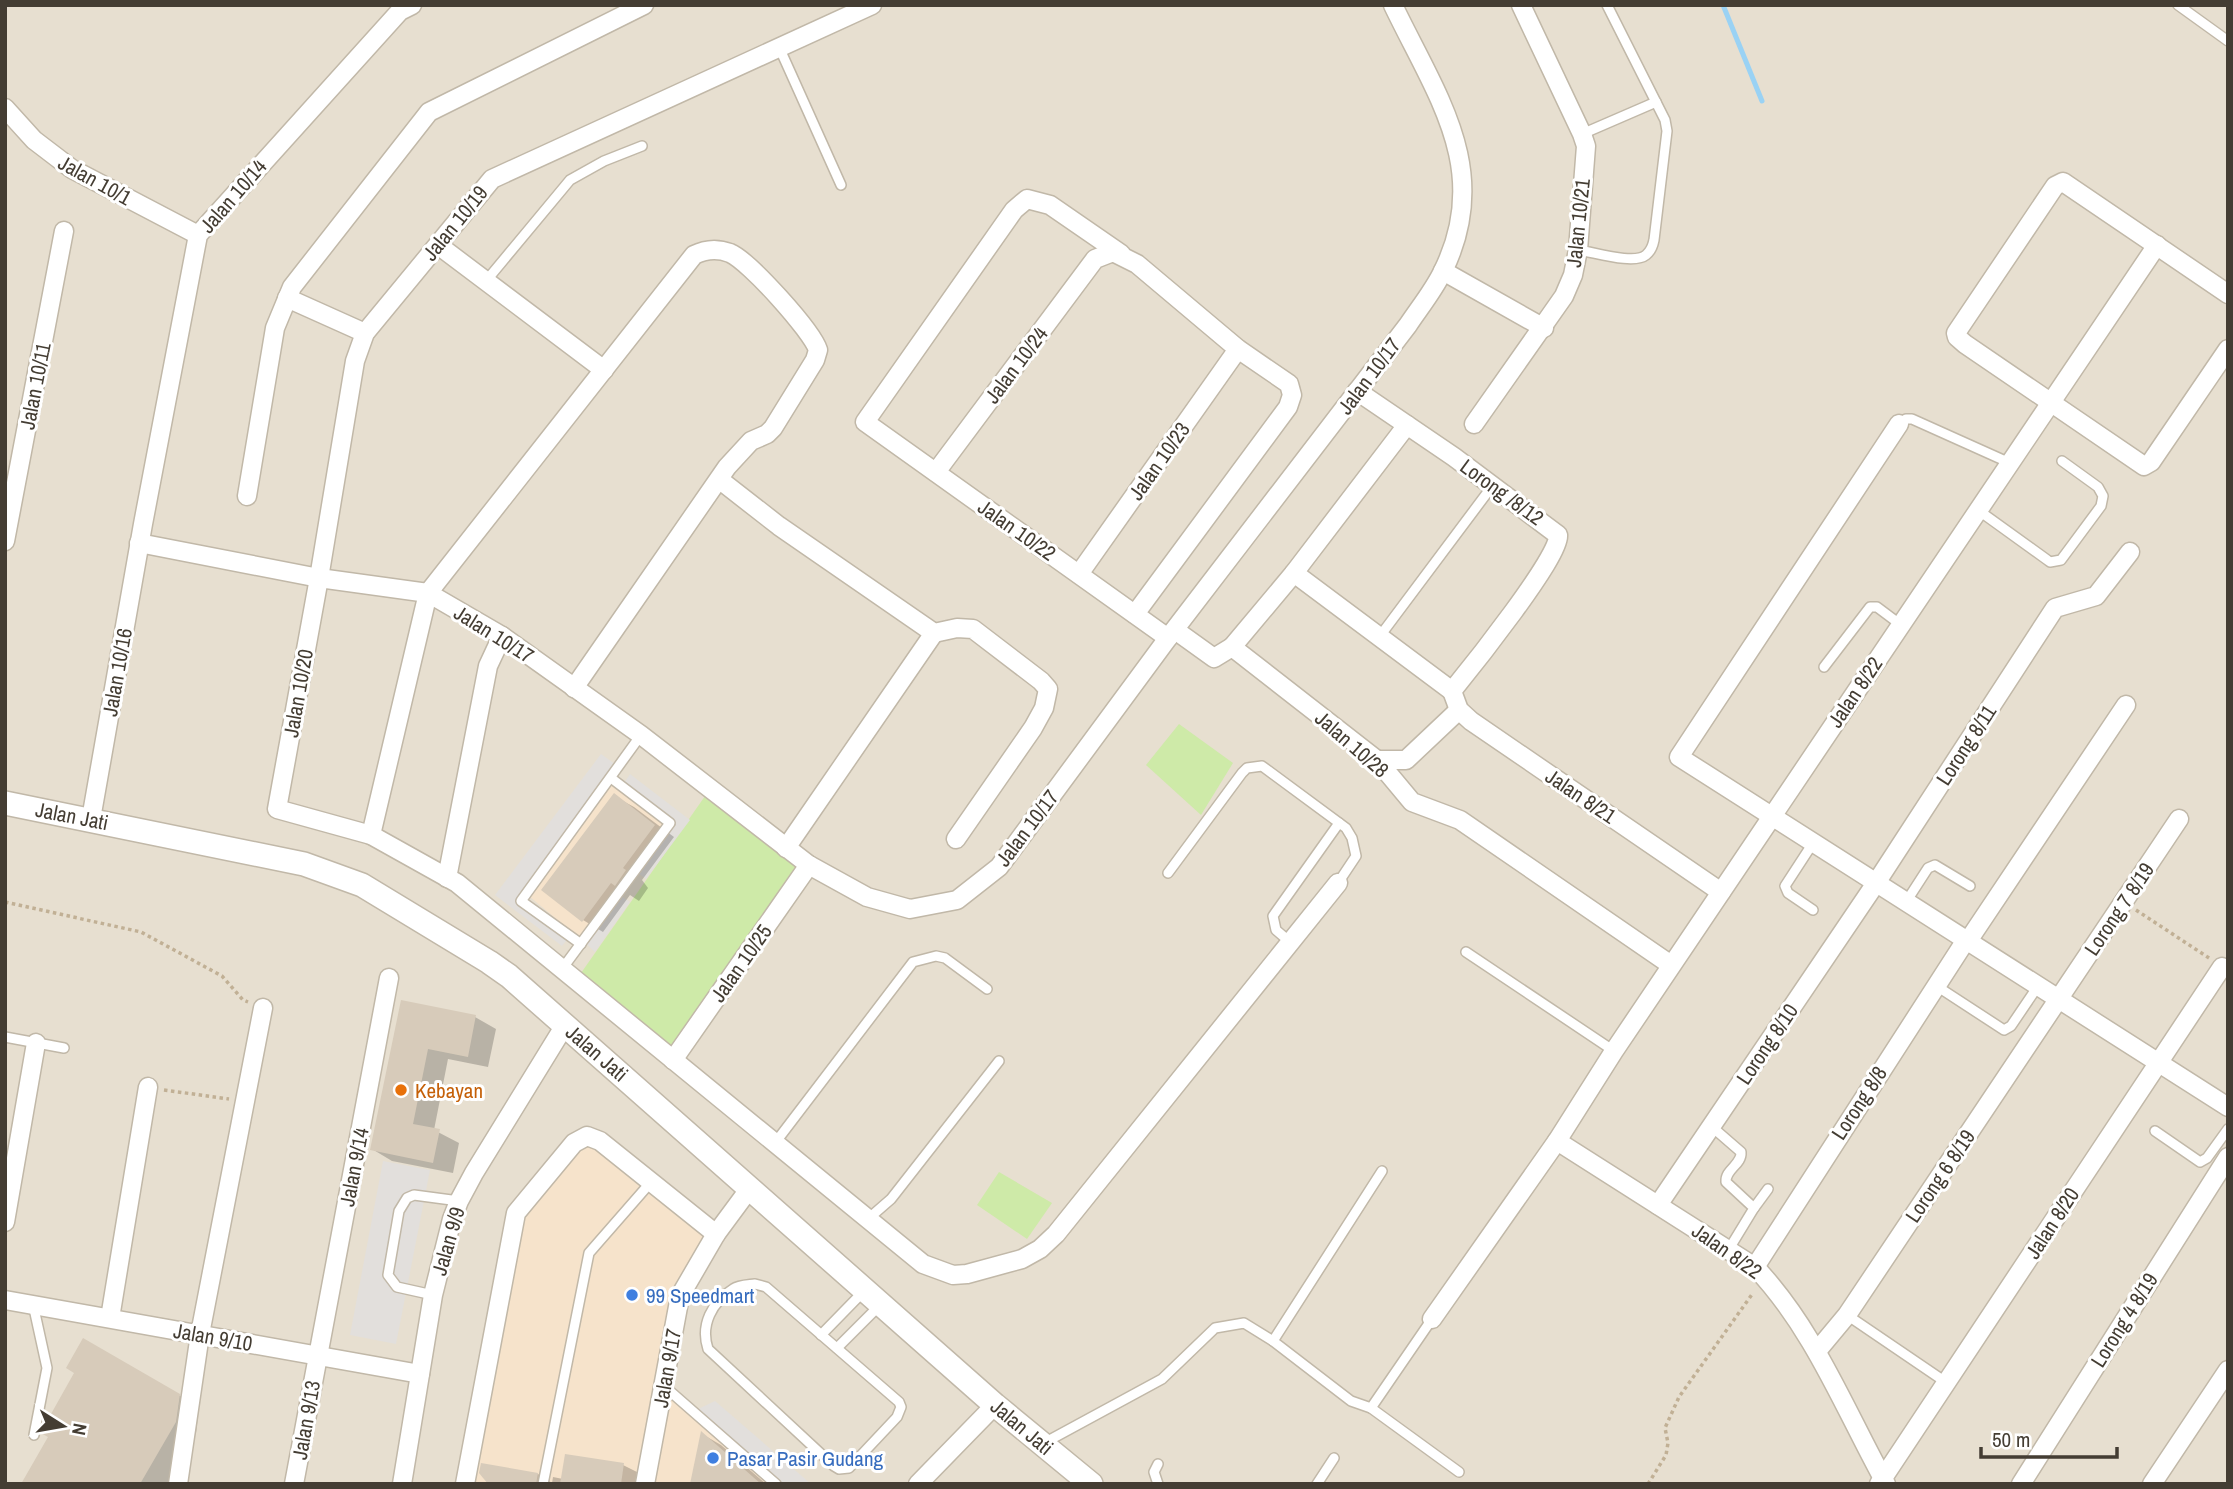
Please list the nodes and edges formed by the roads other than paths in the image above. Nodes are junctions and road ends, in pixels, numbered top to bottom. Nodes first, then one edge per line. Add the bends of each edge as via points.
1 (412, 5) edge
2 (644, 5) edge
3 (872, 5) edge
4 (1393, 5) edge
5 (1521, 5) edge
6 (1607, 5) edge
7 (2178, 5) edge
8 (2228, 41) edge
9 (779, 47) junction
10 (1656, 102) junction
11 (5, 108) edge
12 (1582, 134) junction
13 (642, 146) dead end
14 (841, 185) dead end
15 (64, 231) dead end
16 (198, 235) junction
17 (438, 245) junction
18 (2157, 246) junction
19 (1578, 250) junction
20 (1123, 255) junction
21 (1443, 271) junction
22 (486, 281) junction
23 (2228, 294) edge
24 (287, 298) junction
25 (1544, 328) junction
26 (365, 333) junction
27 (1238, 349) junction
28 (2228, 349) edge
29 (604, 370) junction
30 (1357, 391) junction
31 (2051, 403) junction
32 (1474, 424) dead end
33 (1899, 424) joint
34 (1407, 425) junction
35 (2062, 461) dead end
36 (2010, 463) junction
37 (936, 472) junction
38 (720, 480) junction
39 (1493, 485) junction
40 (247, 496) dead end
41 (1978, 510) junction
42 (143, 524) joint
43 (5, 541) edge
44 (139, 542) junction
45 (2130, 552) dead end
46 (1294, 573) junction
47 (1079, 574) junction
48 (319, 578) junction
49 (428, 593) junction
50 (1135, 614) junction
51 (1901, 625) junction
52 (934, 633) junction
53 (1172, 634) junction
54 (502, 636) junction
55 (1380, 636) junction
56 (1232, 648) junction
57 (1824, 667) dead end
58 (574, 688) junction
59 (1452, 691) junction
60 (2126, 705) dead end
61 (1459, 710) junction
62 (642, 735) junction
63 (1377, 760) junction
64 (611, 778) junction
65 (5, 803) edge
66 (1772, 816) junction
67 (91, 819) junction
68 (2179, 819) dead end
69 (1339, 823) junction
70 (371, 835) junction
71 (956, 839) dead end
72 (1813, 843) junction
73 (786, 848) junction
74 (809, 866) junction
75 (1168, 873) dead end
76 (447, 878) junction
77 (1338, 883) joint
78 (1876, 883) junction
79 (1970, 886) dead end
80 (1721, 892) junction
81 (1906, 902) junction
82 (1813, 910) dead end
83 (1967, 941) junction
84 (1290, 942) junction
85 (580, 944) junction
86 (1466, 952) dead end
87 (2225, 962) edge
88 (1671, 965) junction
89 (562, 969) junction
90 (389, 978) dead end
91 (1935, 985) junction
92 (2038, 986) junction
93 (987, 989) dead end
94 (2058, 999) junction
95 (263, 1008) road end
96 (565, 1024) junction
97 (5, 1037) edge
98 (36, 1043) junction
99 (64, 1048) dead end
100 (1614, 1051) junction
101 (673, 1059) junction
102 (999, 1061) dead end
103 (2157, 1062) junction
104 (148, 1087) road end
105 (2228, 1107) edge
106 (1711, 1126) junction
107 (2228, 1129) edge
108 (2155, 1131) dead end
109 (1557, 1141) junction
110 (775, 1143) junction
111 (2228, 1157) edge
112 (1382, 1171) dead end
113 (651, 1182) junction
114 (750, 1188) junction
115 (1768, 1189) dead end
116 (459, 1201) junction
117 (1658, 1205) junction
118 (1754, 1208) junction
119 (868, 1219) junction
120 (5, 1223) edge
121 (716, 1234) junction
122 (1729, 1249) junction
123 (1755, 1267) junction
124 (433, 1295) junction
125 (873, 1297) junction
126 (5, 1300) edge
127 (33, 1304) junction
128 (1847, 1315) junction
129 (110, 1318) junction
130 (1433, 1319) joint
131 (200, 1334) junction
132 (821, 1335) junction
133 (1273, 1341) junction
134 (837, 1348) junction
135 (1817, 1351) junction
136 (318, 1356) junction
137 (2228, 1370) edge
138 (421, 1374) junction
139 (1947, 1383) junction
140 (664, 1386) junction
141 (995, 1405) junction
142 (1371, 1408) junction
143 (34, 1435) dead end
144 (1042, 1444) junction
145 (1334, 1458) dead end
146 (1158, 1464) dead end
147 (1459, 1472) dead end
148 (1883, 1482) edge
149 (178, 1484) edge
150 (295, 1484) edge
151 (402, 1484) edge
152 (465, 1484) edge
153 (543, 1484) edge
154 (645, 1484) edge
155 (776, 1484) edge
156 (918, 1484) edge
157 (1091, 1484) edge
158 (1158, 1484) edge
159 (1317, 1484) edge
160 (2021, 1484) edge
161 (2152, 1484) edge

1 - 16 street, Jalan 10/14 via 400,11
2 - 24 street via 429,112
3 - 9 street, Jalan 10/19
4 - 21 street, Jalan 10/17 via 1453,130 1463,170 1459,228
5 - 12 street, Jalan 10/21
6 - 10 lane
7 - 8 lane
9 - 14 lane
9 - 17 street, Jalan 10/19 via 492,179
10 - 12 lane
10 - 19 lane via 1667,131 1650,251 1631,259
11 - 16 street, Jalan 10/1 via 34,140 72,169
12 - 19 street, Jalan 10/21 via 1586,149
13 - 22 lane via 570,180
15 - 43 street, Jalan 10/11
16 - 42 street, Jalan 10/14
17 - 22 street
17 - 26 street, Jalan 10/19
18 - 23 street
18 - 31 street, Jalan 8/22
18 - 31 street via 2067,184 2058,183 1958,329 1960,340
19 - 25 street, Jalan 10/21 via 1564,296
20 - 27 street
20 - 37 street, Jalan 10/24 via 1113,252 1095,259
20 - 37 street, Jalan 10/22 via 1050,205 1027,199 1014,210 865,422
21 - 25 street
21 - 30 street, Jalan 10/17
22 - 29 street
24 - 26 street
24 - 40 street via 275,328
25 - 32 street, Jalan 10/21
26 - 48 street, Jalan 10/19 via 355,361
27 - 47 street, Jalan 10/23
27 - 50 street via 1290,384 1288,407
28 - 31 street via 2148,465
29 - 38 street via 694,255 712,249 740,258 773,291 818,350 773,428 743,449
29 - 49 street
30 - 34 street, Lorong /8/12
30 - 53 street, Jalan 10/17
31 - 36 street, Jalan 8/22
33 - 36 lane via 1912,419
33 - 66 street via 1679,757
34 - 39 street, Lorong /8/12
34 - 46 street
35 - 41 lane via 2098,487 2103,501 2061,560 2046,559
36 - 41 street, Jalan 8/22
37 - 47 street, Jalan 10/22
38 - 52 street
38 - 58 street
39 - 55 lane
39 - 59 street, Lorong /8/12 via 1553,529 1559,541
41 - 51 street, Jalan 8/22
42 - 44 street, Jalan 10/16
44 - 48 street, Jalan 10/17
44 - 67 street, Jalan 10/16
45 - 78 street, Lorong 8/11 via 2096,596 2055,608
46 - 55 street
46 - 56 street
47 - 50 street, Jalan 10/22
48 - 49 street, Jalan 10/17
48 - 70 street, Jalan 10/20 via 277,809
49 - 54 street, Jalan 10/17
49 - 70 street
50 - 53 street, Jalan 10/22
51 - 57 lane via 1877,607 1870,607
51 - 66 street, Jalan 8/22
52 - 71 street via 973,629 1048,689 1033,728
52 - 73 street
53 - 56 street via 1214,658
53 - 74 street, Jalan 10/17 via 999,866 957,900 910,909 867,897
54 - 58 street, Jalan 10/17
54 - 76 street via 488,666
55 - 59 street
56 - 63 street, Jalan 10/28
58 - 62 street, Jalan 10/17
59 - 61 street
60 - 83 street
61 - 63 street via 1410,757
61 - 80 street, Jalan 8/21
62 - 64 lane
62 - 73 street, Jalan 10/17
63 - 88 street, Jalan 10/28 via 1412,802 1460,820
64 - 85 lane via 670,822
64 - 85 lane via 521,901
65 - 67 street, Jalan Jati
66 - 72 street
66 - 80 street, Jalan 8/22
67 - 96 street, Jalan Jati via 304,864 362,885 509,975
68 - 94 street, Lorong 7 8/19
69 - 75 lane via 1269,769 1254,765 1242,773
69 - 77 lane via 1351,834 1356,851
69 - 84 lane via 1273,916 1276,930
70 - 76 street
72 - 78 street
72 - 82 lane via 1785,886
73 - 74 street, Jalan 10/17
74 - 101 street, Jalan 10/25
76 - 89 street
77 - 84 street
78 - 81 street
78 - 106 street, Lorong 8/10
79 - 81 lane via 1939,866 1931,866
80 - 88 street, Jalan 8/22
81 - 83 street
83 - 91 street, Lorong 8/8
83 - 92 street
84 - 119 street via 1040,1249 1022,1259 953,1275 923,1264
85 - 89 lane
86 - 100 lane
87 - 103 street, Jalan 8/20
88 - 100 street, Jalan 8/22
89 - 101 street
90 - 136 street, Jalan 9/14
91 - 92 lane via 2004,1030
91 - 123 street, Lorong 8/8
92 - 94 street
93 - 110 lane via 945,958 913,962
94 - 103 street
94 - 128 street, Lorong 6 8/19
95 - 131 street
96 - 114 street, Jalan Jati
96 - 116 street, Jalan 9/9
97 - 98 lane
98 - 99 lane
98 - 120 street
100 - 109 street, Jalan 8/22
101 - 110 street
102 - 119 lane via 891,1199
103 - 105 street
103 - 139 street, Jalan 8/20
104 - 129 street
106 - 117 street, Lorong 8/10
106 - 118 lane via 1741,1153 1726,1182
107 - 108 lane via 2200,1161
109 - 117 street, Jalan 8/22
109 - 130 street, Jalan 8/22
110 - 119 street
111 - 160 street, Lorong 4 8/19
112 - 133 lane
113 - 121 street
113 - 152 street via 594,1137 579,1139 516,1213
113 - 153 lane via 589,1253
114 - 121 street, Jalan 9/17
114 - 125 street, Jalan Jati
115 - 118 lane
116 - 124 street, Jalan 9/9
116 - 124 lane via 414,1195 399,1210 388,1275 397,1287
117 - 122 street, Jalan 8/22
118 - 122 lane
121 - 140 street, Jalan 9/17 via 680,1296
122 - 123 street, Jalan 8/22
123 - 135 street, Jalan 8/22
124 - 138 street, Jalan 9/9
125 - 132 lane
125 - 134 lane
125 - 141 street, Jalan Jati
126 - 127 street, Jalan 9/10
127 - 129 street, Jalan 9/10
127 - 143 lane via 47,1368
128 - 135 street, Lorong 6 8/19
128 - 139 lane
129 - 131 street, Jalan 9/10
130 - 142 lane
131 - 136 street, Jalan 9/10
131 - 149 street
132 - 134 lane
132 - 134 lane via 760,1284 733,1289 706,1320 710,1352 834,1466 844,1470 897,1417 901,1407
133 - 142 lane via 1351,1401
133 - 144 lane via 1244,1323 1215,1328 1162,1379
135 - 148 street, Jalan 8/22
136 - 138 street, Jalan 9/10
136 - 150 street, Jalan 9/13
137 - 161 street
138 - 151 street, Jalan 9/9
139 - 148 street, Jalan 8/20
140 - 154 street, Jalan 9/17
140 - 155 lane
141 - 144 street, Jalan Jati
141 - 156 street
142 - 147 lane
144 - 157 street, Jalan Jati
145 - 159 lane
146 - 158 lane via 1154,1472

